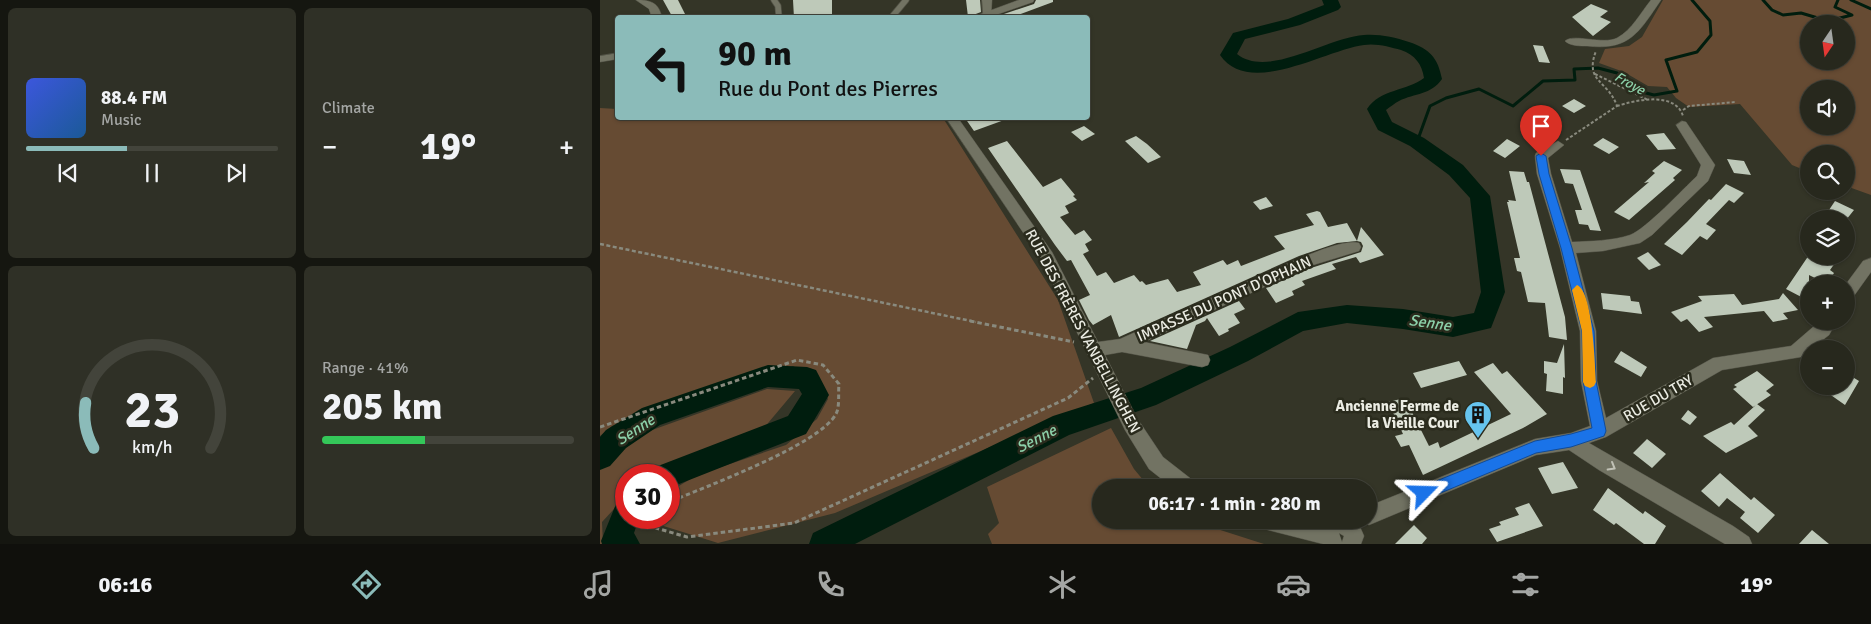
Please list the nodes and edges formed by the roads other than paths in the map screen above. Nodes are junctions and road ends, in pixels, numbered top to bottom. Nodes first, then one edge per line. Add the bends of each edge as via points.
1 (641, 0) edge
2 (774, 0) edge
3 (906, 0) edge
4 (987, 0) edge
5 (1029, 0) edge
6 (1656, 0) edge
7 (987, 14) junction
8 (656, 15) edge
9 (779, 15) edge
10 (894, 15) edge
11 (984, 15) edge
12 (1570, 42) dead end
13 (615, 56) edge
14 (600, 59) edge
15 (953, 120) edge
16 (1682, 125) road end
17 (1558, 145) road end
18 (1354, 247) dead end
19 (1567, 248) junction
20 (1871, 264) edge
21 (1855, 283) edge
22 (1823, 330) edge
23 (1091, 345) junction
24 (1122, 346) junction
25 (1202, 360) dead end
26 (1600, 431) junction
27 (1571, 441) junction
28 (1176, 479) edge
29 (1377, 512) edge
30 (1298, 529) edge
31 (1353, 529) edge
32 (1331, 539) edge
33 (1351, 544) edge
34 (1742, 544) edge

1 - 8 street via 650,4
2 - 9 lane
3 - 10 lane
4 - 7 street
5 - 7 street
6 - 12 street via 1622,41 1599,45
7 - 11 street
13 - 14 street
15 - 23 street, RUE DES FRÈRES VANBELLINGHEN via 1047,256
16 - 19 street via 1708,165 1703,178 1648,231 1635,239 1603,246
17 - 19 street via 1541,156
18 - 24 street, IMPASSE DU PONT D'OPHAIN via 1305,262
19 - 26 street via 1588,331 1590,381
20 - 21 street
22 - 26 street, RUE DU TRY via 1795,352 1719,363
23 - 24 street, IMPASSE DU PONT D'OPHAIN
23 - 28 street, RUE DES FRÈRES VANBELLINGHEN via 1131,424 1156,463
24 - 25 street, RUE DES FRÈRES VANBELLINGHEN
26 - 27 street, RUE DU TRY
27 - 29 street, RUE DU TRY via 1535,447
27 -> 34 street
30 - 32 street
31 - 33 street

